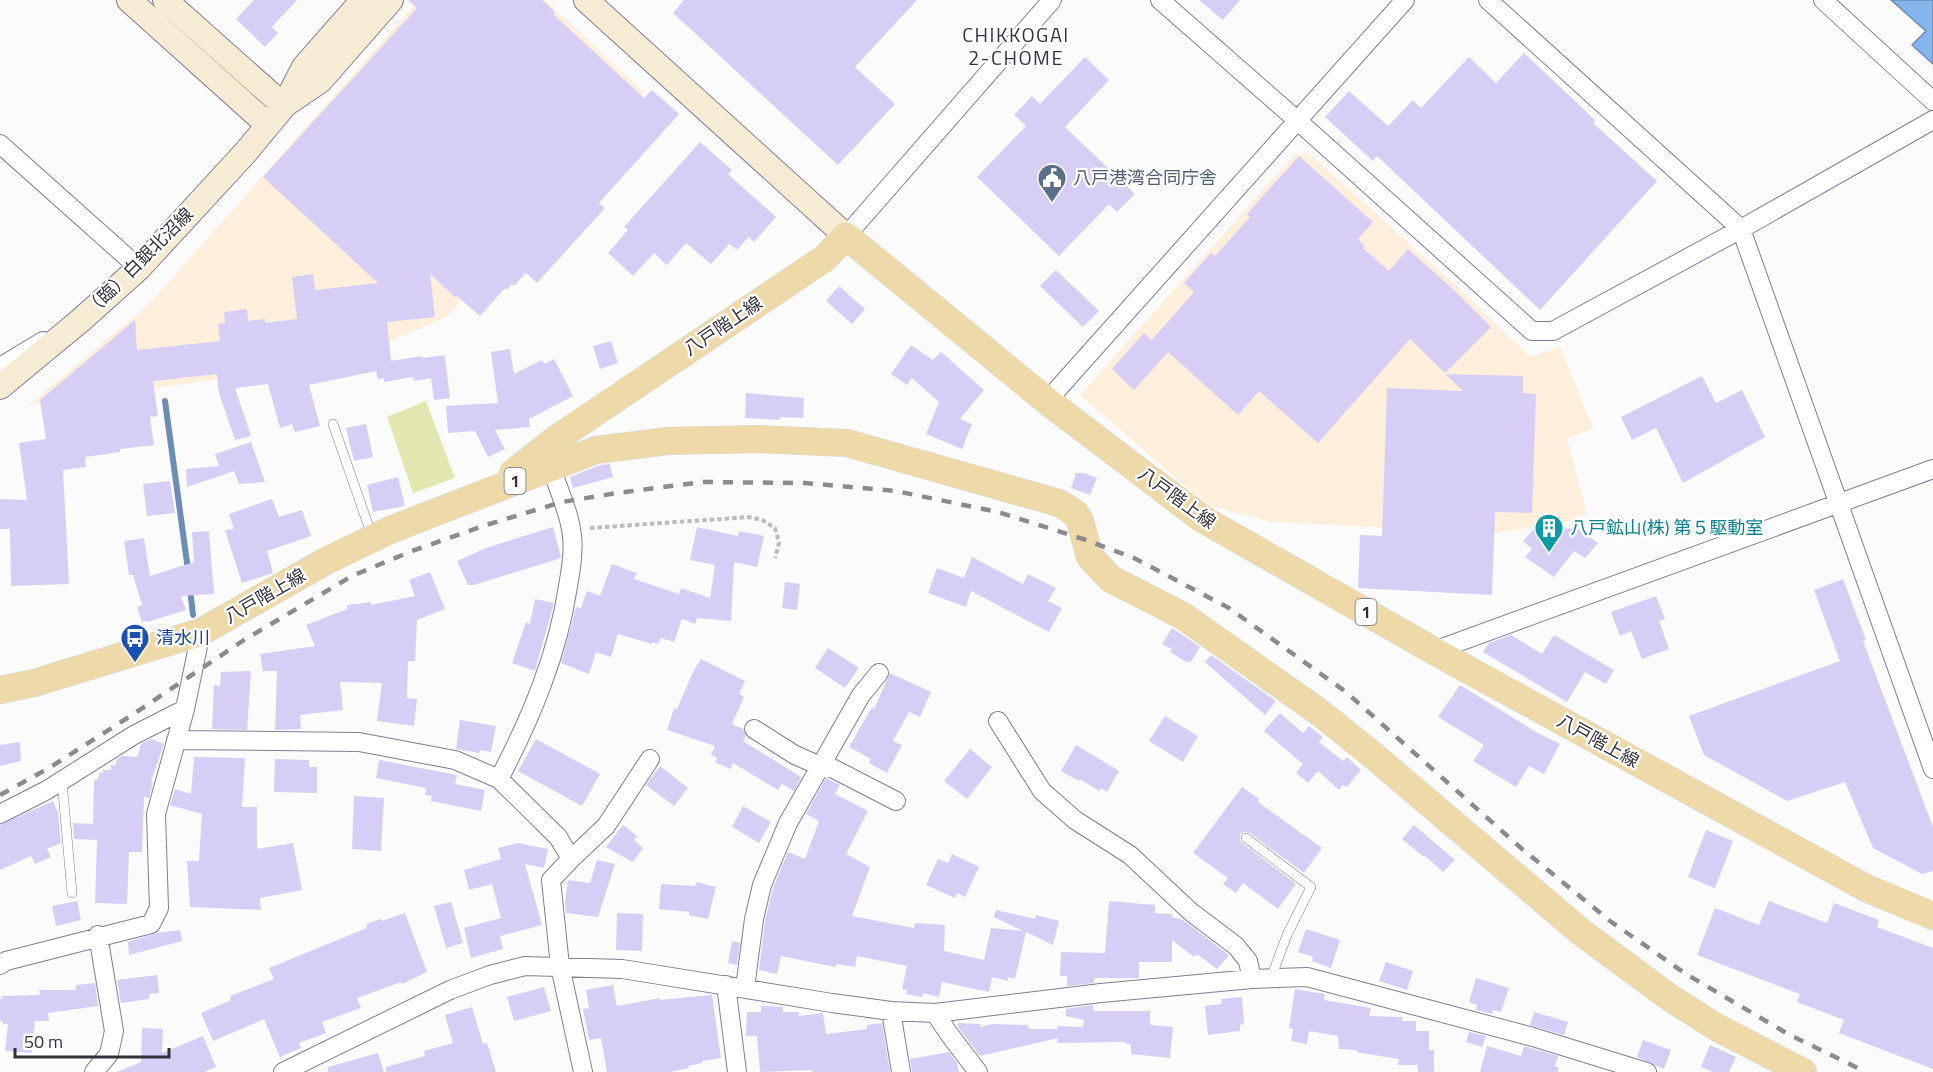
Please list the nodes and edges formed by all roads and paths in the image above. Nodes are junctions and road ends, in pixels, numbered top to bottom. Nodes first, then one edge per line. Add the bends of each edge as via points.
1 (129, 0) edge
2 (165, 0) edge
3 (363, 0) edge
4 (392, 0) edge
5 (586, 0) edge
6 (1052, 0) edge
7 (1160, 0) edge
8 (1405, 0) edge
9 (1488, 0) edge
10 (1823, 0) edge
11 (1933, 101) edge
12 (284, 106) junction
13 (1933, 120) edge
14 (1298, 121) junction
15 (268, 126) junction
16 (0, 144) edge
17 (1741, 229) junction
18 (846, 236) junction
19 (139, 268) junction
20 (81, 320) junction
21 (0, 367) edge
22 (0, 387) edge
23 (1047, 401) junction
24 (333, 424) dead end
25 (550, 467) junction
26 (1933, 469) edge
27 (488, 492) junction
28 (1838, 504) junction
29 (571, 530) junction
30 (373, 539) junction
31 (775, 558) dead end
32 (201, 632) junction
33 (1434, 651) junction
34 (879, 673) dead end
35 (0, 690) edge
36 (187, 701) junction
37 (998, 721) dead end
38 (754, 729) dead end
39 (176, 740) junction
40 (650, 759) dead end
41 (820, 766) junction
42 (1933, 769) edge
43 (499, 778) junction
44 (62, 781) junction
45 (896, 801) dead end
46 (0, 814) edge
47 (1246, 838) dead end
48 (571, 860) junction
49 (72, 893) dead end
50 (1933, 916) edge
51 (98, 935) junction
52 (0, 965) edge
53 (560, 966) junction
54 (1271, 978) junction
55 (1252, 979) junction
56 (726, 985) junction
57 (745, 988) junction
58 (891, 1011) junction
59 (935, 1013) junction
60 (94, 1072) edge
61 (283, 1072) edge
62 (583, 1072) edge
63 (737, 1072) edge
64 (901, 1072) edge
65 (978, 1072) edge
66 (1647, 1072) edge
67 (1803, 1072) edge

1 - 15 street
2 - 12 street
3 - 12 street via 304,67
4 - 12 street via 320,81
5 - 18 street
6 - 18 street
7 - 14 street
8 - 14 street
9 - 17 street
10 - 11 street
12 - 15 street, （臨）白銀北沼線
13 - 17 street
14 - 17 street via 1532,331 1553,331
14 - 23 street
15 - 19 street, （臨）白銀北沼線
16 - 19 street
17 - 28 street
18 - 23 main road, 八戸階上線 / 1
18 - 27 main road, 八戸階上線 / 1 via 825,258 556,439
19 - 20 street, （臨）白銀北沼線
20 - 21 street
20 - 22 street, （臨）白銀北沼線
23 - 33 main road, 八戸階上線 / 1 via 1201,518
24 - 30 lane
25 - 27 main road, 八戸階上線 / 1
25 - 29 street
25 - 67 main road, 八戸階上線 / 1 via 596,450 668,441 758,439 847,443 1059,503 1075,513 1090,557 1111,579 1183,616 1319,712 1581,932 1669,997 1716,1027
26 - 28 street
27 - 30 main road, 八戸階上線 / 1
28 - 33 street
28 - 42 street
29 - 31 path via 749,517 775,528 779,543
29 - 43 street via 571,572 564,617 527,724
30 - 32 main road, 八戸階上線 / 1 via 326,561
32 - 35 main road, 八戸階上線 / 1
32 - 36 street
33 - 50 main road, 八戸階上線 / 1 via 1866,888
34 - 41 street via 861,695
36 - 39 street
36 - 44 street
37 - 55 street via 1042,791 1075,820 1130,855 1191,912 1236,946 1248,961
38 - 41 street
39 - 43 street via 359,742 455,760
39 - 51 street via 156,814 159,908 151,924
40 - 48 street via 606,826
41 - 45 street via 832,768
41 - 57 street via 788,823 762,885
43 - 48 street via 558,837
44 - 46 street
44 - 49 lane
47 - 54 lane via 1311,887 1287,934
48 - 53 street via 551,880
51 - 52 street
51 - 60 street via 114,1031 109,1054
53 - 56 street via 622,969
53 - 61 street via 525,966 450,990
53 - 62 street
54 - 55 street
54 - 66 street via 1307,977 1533,1037
55 - 59 street
56 - 57 street
56 - 63 street
57 - 58 street
58 - 59 street
58 - 64 street
59 - 65 street

